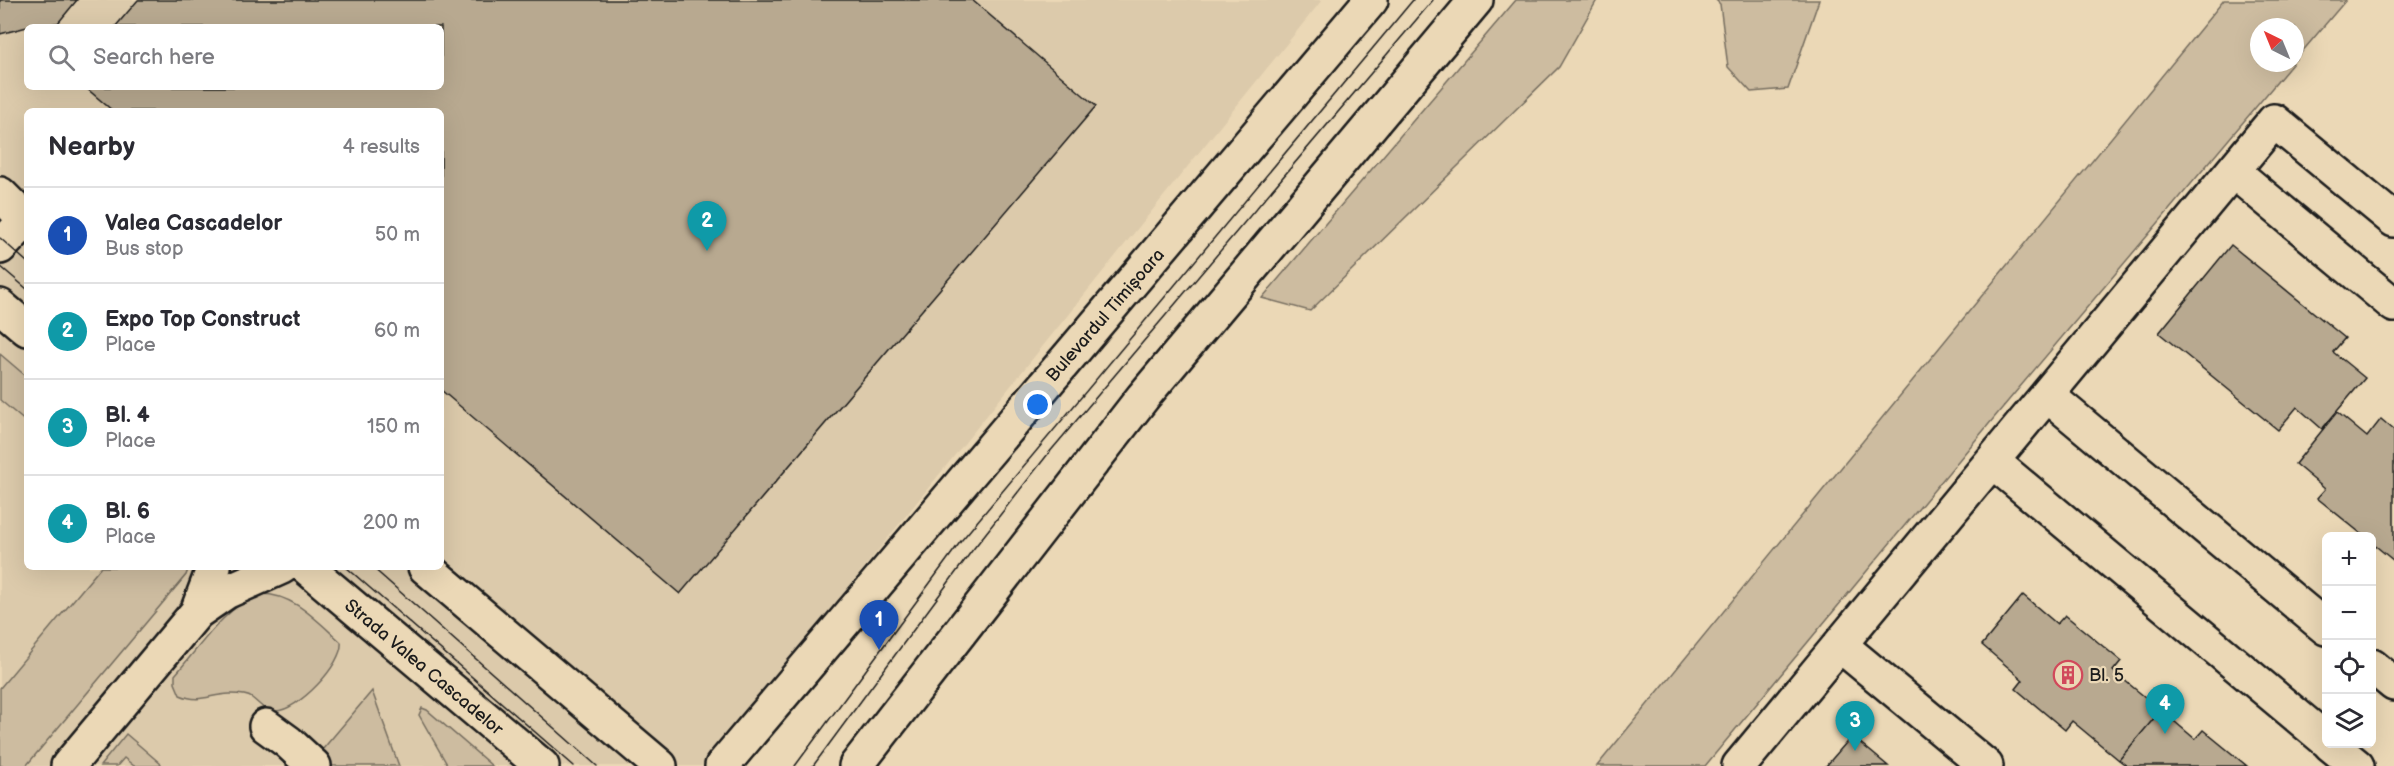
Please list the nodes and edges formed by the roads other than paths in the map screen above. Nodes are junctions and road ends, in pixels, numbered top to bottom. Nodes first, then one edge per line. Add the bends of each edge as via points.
1 (1371, 0) edge
2 (1476, 0) edge
3 (2233, 171) junction
4 (0, 194) edge
5 (24, 219) edge
6 (2394, 220) edge
7 (24, 223) edge
8 (0, 247) edge
9 (2394, 305) edge
10 (0, 306) edge
11 (24, 326) edge
12 (2047, 395) junction
13 (1992, 461) junction
14 (213, 570) edge
15 (275, 570) edge
16 (310, 570) edge
17 (429, 570) edge
18 (197, 612) junction
19 (2322, 625) edge
20 (1840, 645) junction
21 (2376, 669) edge
22 (2394, 684) edge
23 (266, 726) dead end
24 (2322, 737) edge
25 (2335, 748) edge
26 (724, 765) edge
27 (68, 766) edge
28 (314, 766) edge
29 (542, 766) edge
30 (660, 766) edge
31 (856, 766) edge
32 (1739, 766) edge
33 (1986, 766) edge
34 (2357, 766) edge

1 - 26 main road, Bulevardul Timișoara
2 - 31 main road via 1143,397
3 - 6 main road via 2274,121
3 - 9 main road
3 - 12 main road
4 - 5 main road
7 - 8 main road
10 - 11 main road
12 - 13 main road
12 - 19 main road
13 - 20 main road
13 - 24 main road
14 - 18 main road
15 - 18 main road via 226,592
16 - 29 main road, Strada Valea Cascadelor
17 - 30 main road
18 - 27 main road
20 - 32 main road
20 - 33 main road
21 - 22 main road
23 - 28 main road
25 - 34 main road

